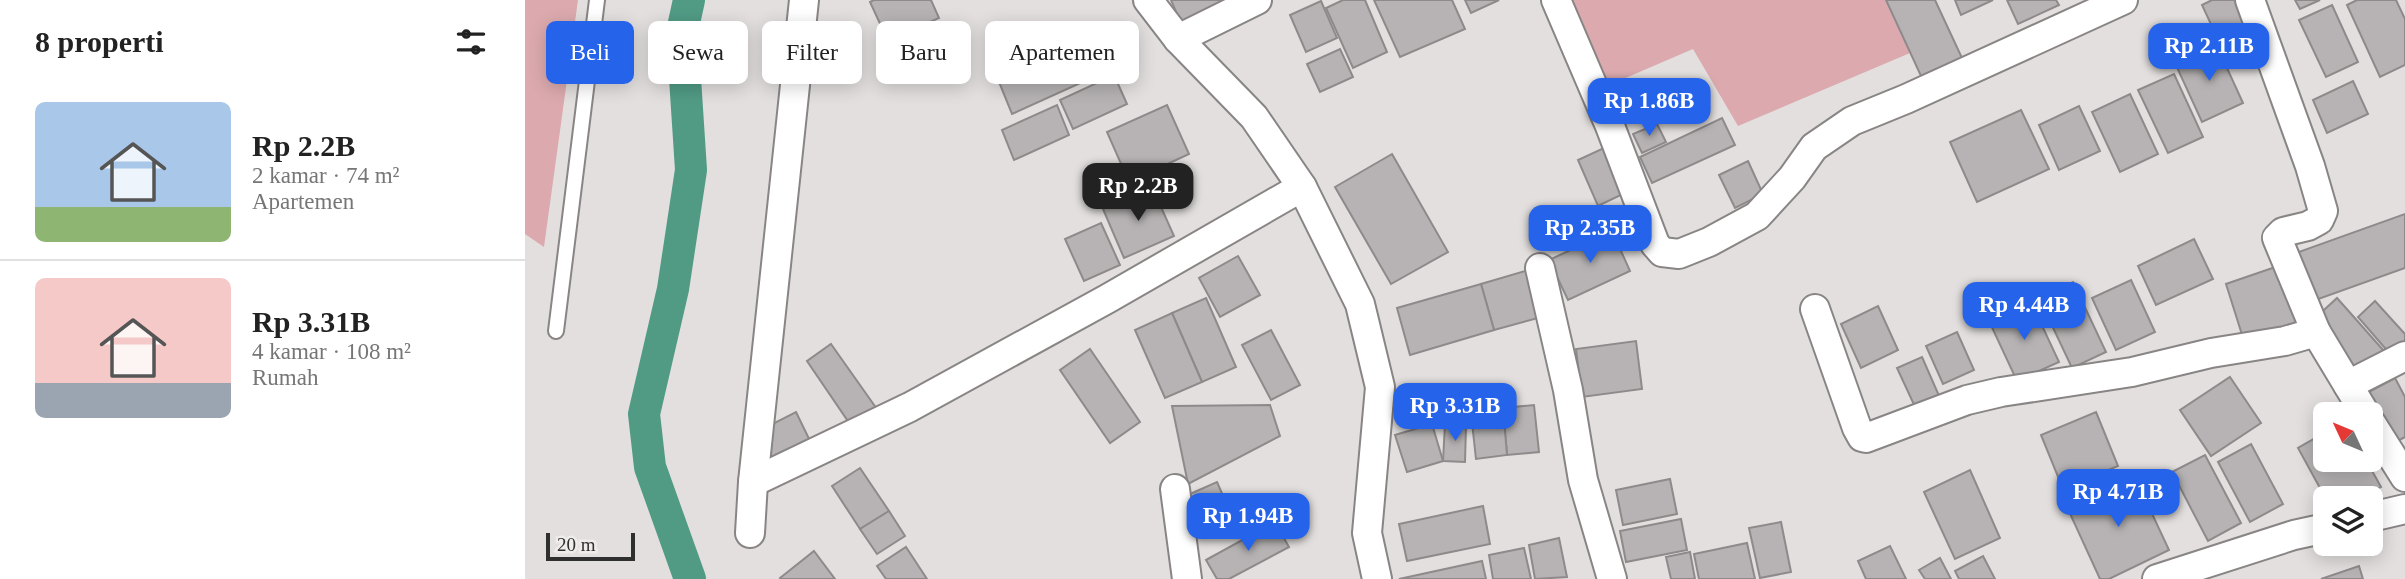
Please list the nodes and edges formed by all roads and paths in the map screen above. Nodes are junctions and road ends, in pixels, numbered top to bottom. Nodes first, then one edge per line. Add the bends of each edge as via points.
1 (597, 0) edge
2 (804, 0) edge
3 (1148, 0) edge
4 (1257, 0) edge
5 (1556, 0) edge
6 (2123, 0) edge
7 (2250, 0) edge
8 (1178, 39) junction
9 (1302, 187) junction
10 (1540, 268) dead end
11 (1815, 309) dead end
12 (556, 331) dead end
13 (2316, 332) junction
14 (2405, 356) edge
15 (2348, 385) junction
16 (2358, 402) edge
17 (2383, 442) edge
18 (2405, 477) edge
19 (753, 482) junction
20 (1175, 489) dead end
21 (2405, 509) edge
22 (2383, 514) edge
23 (2313, 531) edge
24 (750, 533) dead end
25 (1187, 579) edge
26 (1377, 579) edge
27 (1612, 579) edge
28 (2157, 579) edge

1 - 12 lane
2 - 19 street
3 - 8 street
4 - 8 street
5 - 6 street via 1655,244 1662,252 1679,254 1757,216 1814,147 1852,121
7 - 13 street via 2323,211 2319,220 2277,238
8 - 9 street via 1254,117
9 - 19 street via 910,407
9 - 26 street via 1360,304 1380,387 1367,533
10 - 27 street via 1583,480
11 - 13 street via 1857,428 1866,438 1967,400 2132,372
13 - 15 street
14 - 15 street
15 - 16 street
17 - 18 street
19 - 24 street
20 - 25 street
21 - 22 street
23 - 28 street

